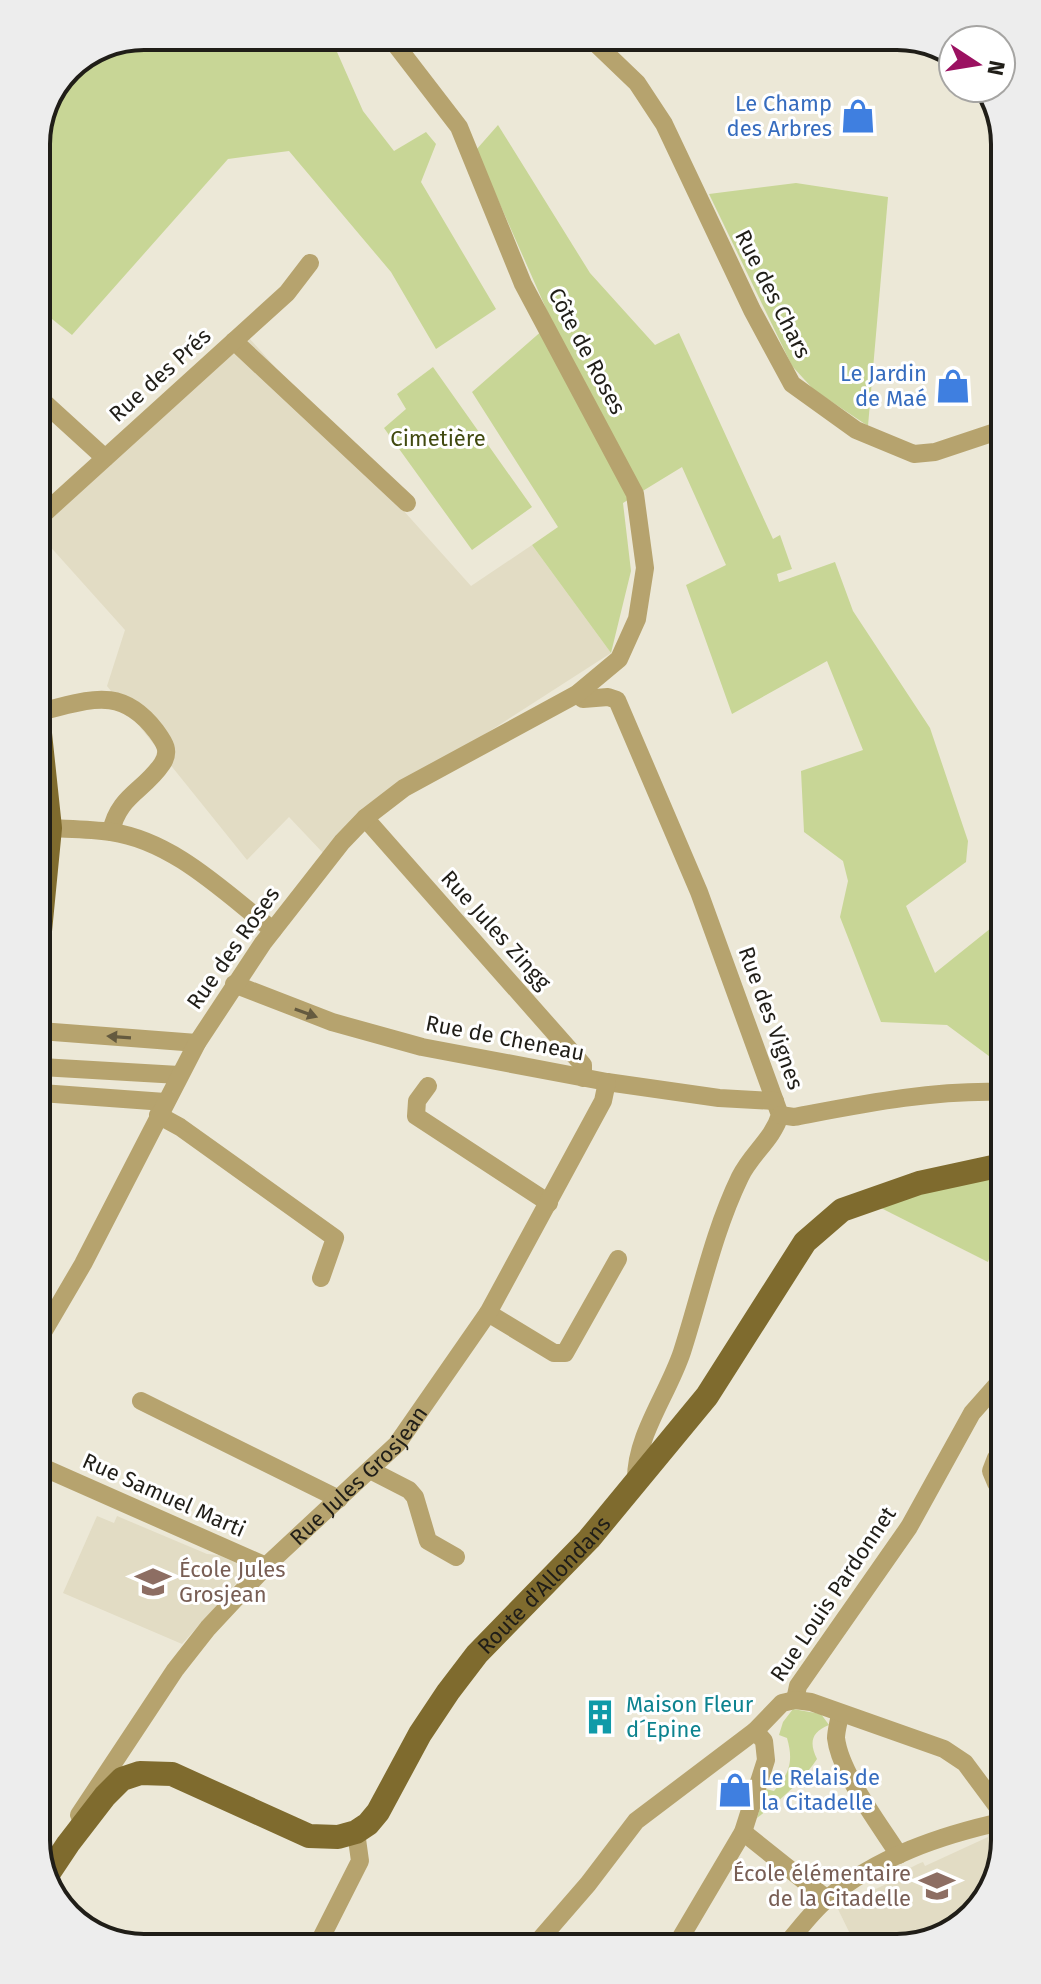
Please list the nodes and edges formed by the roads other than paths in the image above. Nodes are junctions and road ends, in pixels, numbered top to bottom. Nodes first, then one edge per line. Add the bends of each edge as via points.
1 (400, 50) edge
2 (603, 50) edge
3 (310, 263) dead end
4 (234, 341) junction
5 (50, 408) edge
6 (991, 433) edge
7 (105, 458) junction
8 (407, 503) dead end
9 (50, 508) edge
10 (577, 694) junction
11 (50, 710) edge
12 (365, 818) junction
13 (111, 832) junction
14 (50, 836) edge
15 (273, 930) junction
16 (234, 984) junction
17 (50, 1032) edge
18 (197, 1043) junction
19 (50, 1068) edge
20 (179, 1075) junction
21 (583, 1078) junction
22 (607, 1082) junction
23 (428, 1086) dead end
24 (991, 1092) edge
25 (50, 1094) edge
26 (778, 1108) junction
27 (162, 1109) junction
28 (991, 1167) edge
29 (549, 1203) junction
30 (618, 1259) dead end
31 (321, 1278) dead end
32 (488, 1313) junction
33 (50, 1320) edge
34 (991, 1392) edge
35 (141, 1401) dead end
36 (370, 1470) junction
37 (50, 1471) edge
38 (636, 1479) junction
39 (339, 1499) junction
40 (456, 1557) dead end
41 (266, 1566) junction
42 (795, 1700) junction
43 (840, 1714) junction
44 (755, 1731) junction
45 (991, 1799) edge
46 (991, 1823) edge
47 (356, 1832) junction
48 (743, 1832) junction
49 (68, 1844) junction
50 (899, 1855) junction
51 (54, 1865) edge
52 (827, 1899) junction
53 (323, 1934) edge
54 (545, 1934) edge
55 (683, 1934) edge
56 (795, 1934) edge

1 - 10 street, Côte de Roses via 459,127 523,284 635,494 645,568 637,619 619,659
2 - 6 street, Rue des Chars via 637,83 664,124 792,384 856,430 914,454
3 - 4 street, Rue des Prés via 287,293
4 - 7 street, Rue des Prés
4 - 8 street
5 - 7 street
7 - 9 street, Rue des Prés
10 - 12 street, Rue des Roses via 404,788
10 - 26 street, Rue des Vignes via 583,699 617,700 699,892
11 - 13 street via 103,698 122,701 146,718 166,744 163,763 124,802
12 - 15 street, Rue des Roses
12 - 21 street, Rue Jules Zingg via 583,1065
13 - 14 street
13 - 15 street via 178,859
15 - 16 street, Rue des Roses
16 - 18 street, Rue des Roses
16 -> 21 street, Rue de Cheneau via 332,1022 422,1047
18 -> 17 street
18 - 20 street, Rue des Roses
19 - 20 street
20 - 27 street, Rue des Roses
21 - 22 street, Rue de Cheneau
22 - 26 street, Rue de Cheneau
22 - 29 street, Rue Jules Grosjean via 603,1101
23 - 29 street via 417,1101 416,1116
24 - 26 street, Rue de Cheneau via 892,1098 794,1117
25 - 27 street
26 - 38 street, Rue des Vignes via 776,1128 740,1176 707,1260 681,1354 636,1459
27 - 31 street via 335,1238
27 - 33 street, Rue des Roses
28 - 38 main road, Route d'Allondans via 919,1183 842,1210 805,1242 707,1396
29 - 32 street, Rue Jules Grosjean
30 - 32 street via 565,1353 554,1353
32 - 36 street, Rue Jules Grosjean via 397,1444
34 - 42 street, Rue Louis Pardonnet via 972,1413 909,1527 798,1686
35 - 39 street
36 - 39 street, Rue Jules Grosjean
36 - 40 street via 409,1490 428,1541
37 - 41 street, Rue Samuel Marti
38 - 47 main road, Route d'Allondans via 589,1539 477,1654 420,1734 378,1812
39 - 41 street, Rue Jules Grosjean
41 - 49 street, Rue Jules Grosjean via 175,1670 84,1806
42 - 43 street
42 - 44 street, Rue Louis Pardonnet via 782,1703
43 - 45 street via 944,1749 965,1763
43 - 50 street via 836,1736 842,1759
44 - 48 street via 764,1741 766,1760
44 - 54 street, Rue Louis Pardonnet via 636,1821
46 - 50 street
47 - 49 main road via 309,1836 158,1772 122,1779
47 - 53 street via 360,1861
48 - 52 street
48 - 55 street
49 - 51 main road, Rue Jules Grosjean
50 - 52 street
52 - 56 street

